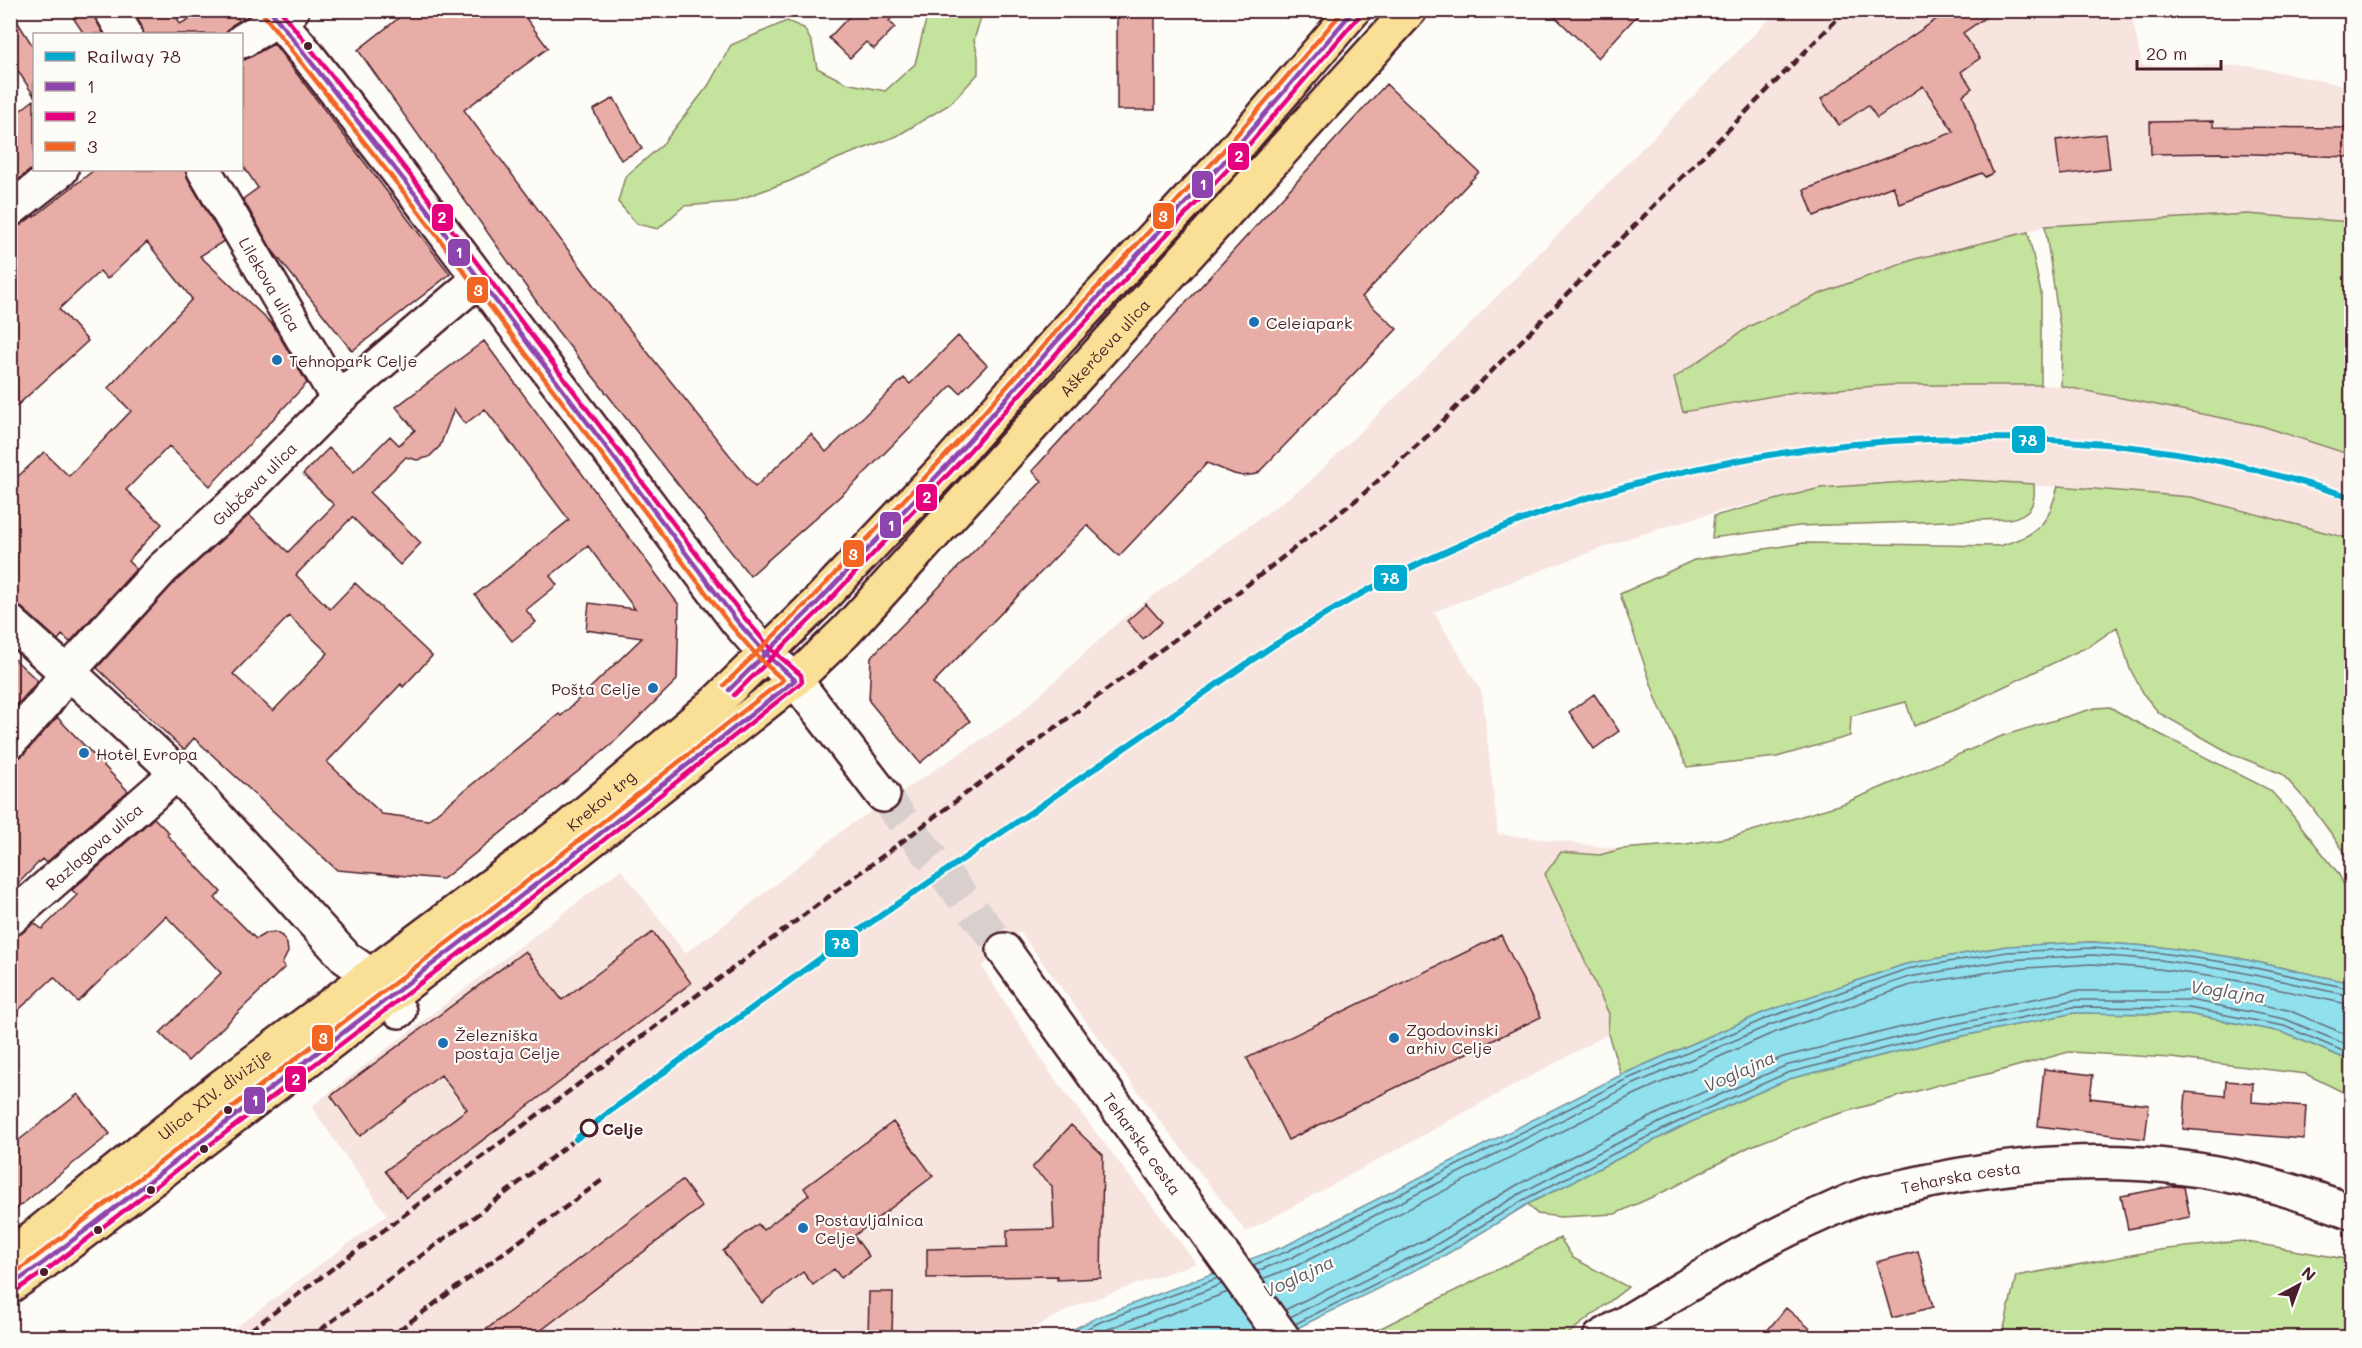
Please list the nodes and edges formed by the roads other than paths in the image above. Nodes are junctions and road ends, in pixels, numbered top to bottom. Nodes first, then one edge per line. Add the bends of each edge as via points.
1 (111, 10) edge
2 (1354, 10) edge
3 (1410, 10) edge
4 (280, 14) edge
5 (124, 33) edge
6 (243, 40) edge
7 (60, 171) edge
8 (205, 171) edge
9 (10, 210) edge
10 (479, 282) junction
11 (338, 399) junction
12 (10, 622) edge
13 (766, 654) junction
14 (67, 673) junction
15 (795, 680) junction
16 (10, 742) edge
17 (177, 774) junction
18 (883, 795) tunnel mouth
19 (512, 903) joint
20 (10, 919) edge
21 (424, 937) joint
22 (1004, 950) tunnel mouth
23 (387, 995) junction
24 (2352, 1212) edge
25 (10, 1256) edge
26 (10, 1286) edge
27 (1283, 1338) edge
28 (1600, 1338) edge

1 - 5 street
2 - 13 main road via 1222,164 951,461
3 - 15 main road, Aškerčeva ulica via 846,632
4 - 6 street
4 - 10 street
7 - 9 street
8 - 11 street, Lilekova ulica
10 - 11 street, Gubčeva ulica
10 - 13 street
11 - 14 street, Gubčeva ulica via 238,500 162,569
12 - 14 street
13 - 15 street
13 - 21 main road, Krekov trg via 637,771
14 - 16 street, Gubčeva ulica
14 - 17 street
15 - 18 street
15 - 19 main road, Krekov trg
17 - 20 street, Razlagova ulica
17 - 23 street via 346,958
19 - 23 main road, Ulica XIV. divizije
21 - 23 main road, Ulica XIV. divizije
22 - 27 street, Teharska cesta
23 - 25 main road, Ulica XIV. divizije via 218,1089
23 - 26 main road, Ulica XIV. divizije
24 - 28 street, Teharska cesta via 2240,1176 2154,1163 2064,1162 1981,1170 1866,1195 1779,1233

